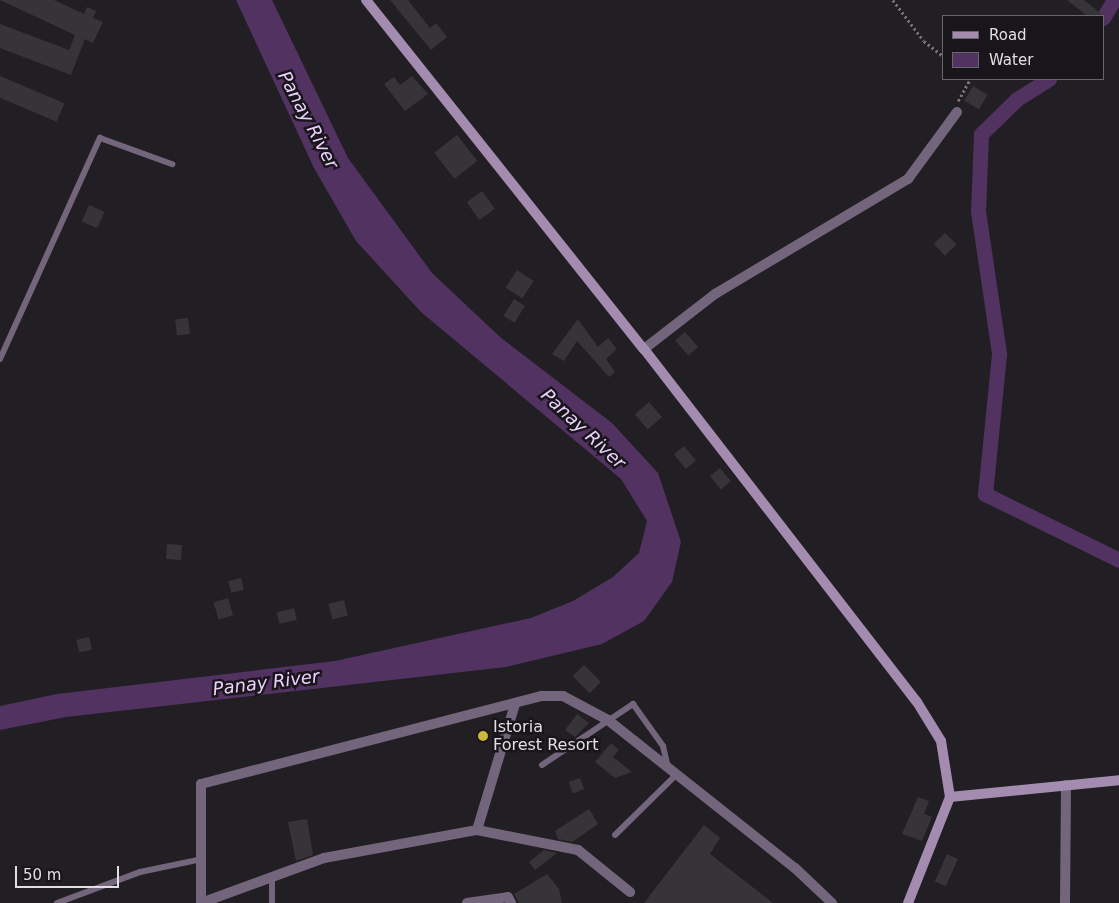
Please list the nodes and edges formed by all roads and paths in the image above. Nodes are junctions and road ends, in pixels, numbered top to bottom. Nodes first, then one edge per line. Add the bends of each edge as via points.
1 (366, 0) edge
2 (893, 0) edge
3 (942, 55) edge
4 (969, 80) edge
5 (957, 112) joint
6 (172, 164) dead end
7 (644, 349) junction
8 (0, 358) edge
9 (515, 704) junction
10 (608, 720) junction
11 (542, 764) dead end
12 (672, 772) junction
13 (1119, 780) edge
14 (1066, 785) junction
15 (950, 797) junction
16 (477, 830) junction
17 (615, 835) dead end
18 (202, 859) junction
19 (272, 877) junction
20 (630, 892) dead end
21 (57, 903) edge
22 (201, 903) edge
23 (272, 903) edge
24 (467, 903) edge
25 (512, 903) edge
26 (832, 903) edge
27 (908, 903) edge
28 (1065, 903) edge

1 - 7 street
2 - 3 path via 924,41
4 - 5 path via 959,96
5 - 7 street via 908,179 715,294
6 - 8 lane via 100,138
7 - 15 street via 917,702 942,741
9 - 10 street via 542,696 563,696
9 - 16 street
9 - 18 street via 201,784 198,837
10 - 11 lane
10 - 12 street
10 - 12 lane via 633,704 663,746
12 - 17 lane
12 - 26 street via 795,868
13 - 14 street
14 - 15 street
14 - 28 street
15 - 27 street
16 - 19 street via 324,858
16 - 20 street via 578,850
18 - 21 lane via 140,872
18 - 22 street
19 - 22 street
19 - 23 lane
24 - 25 street via 508,897

